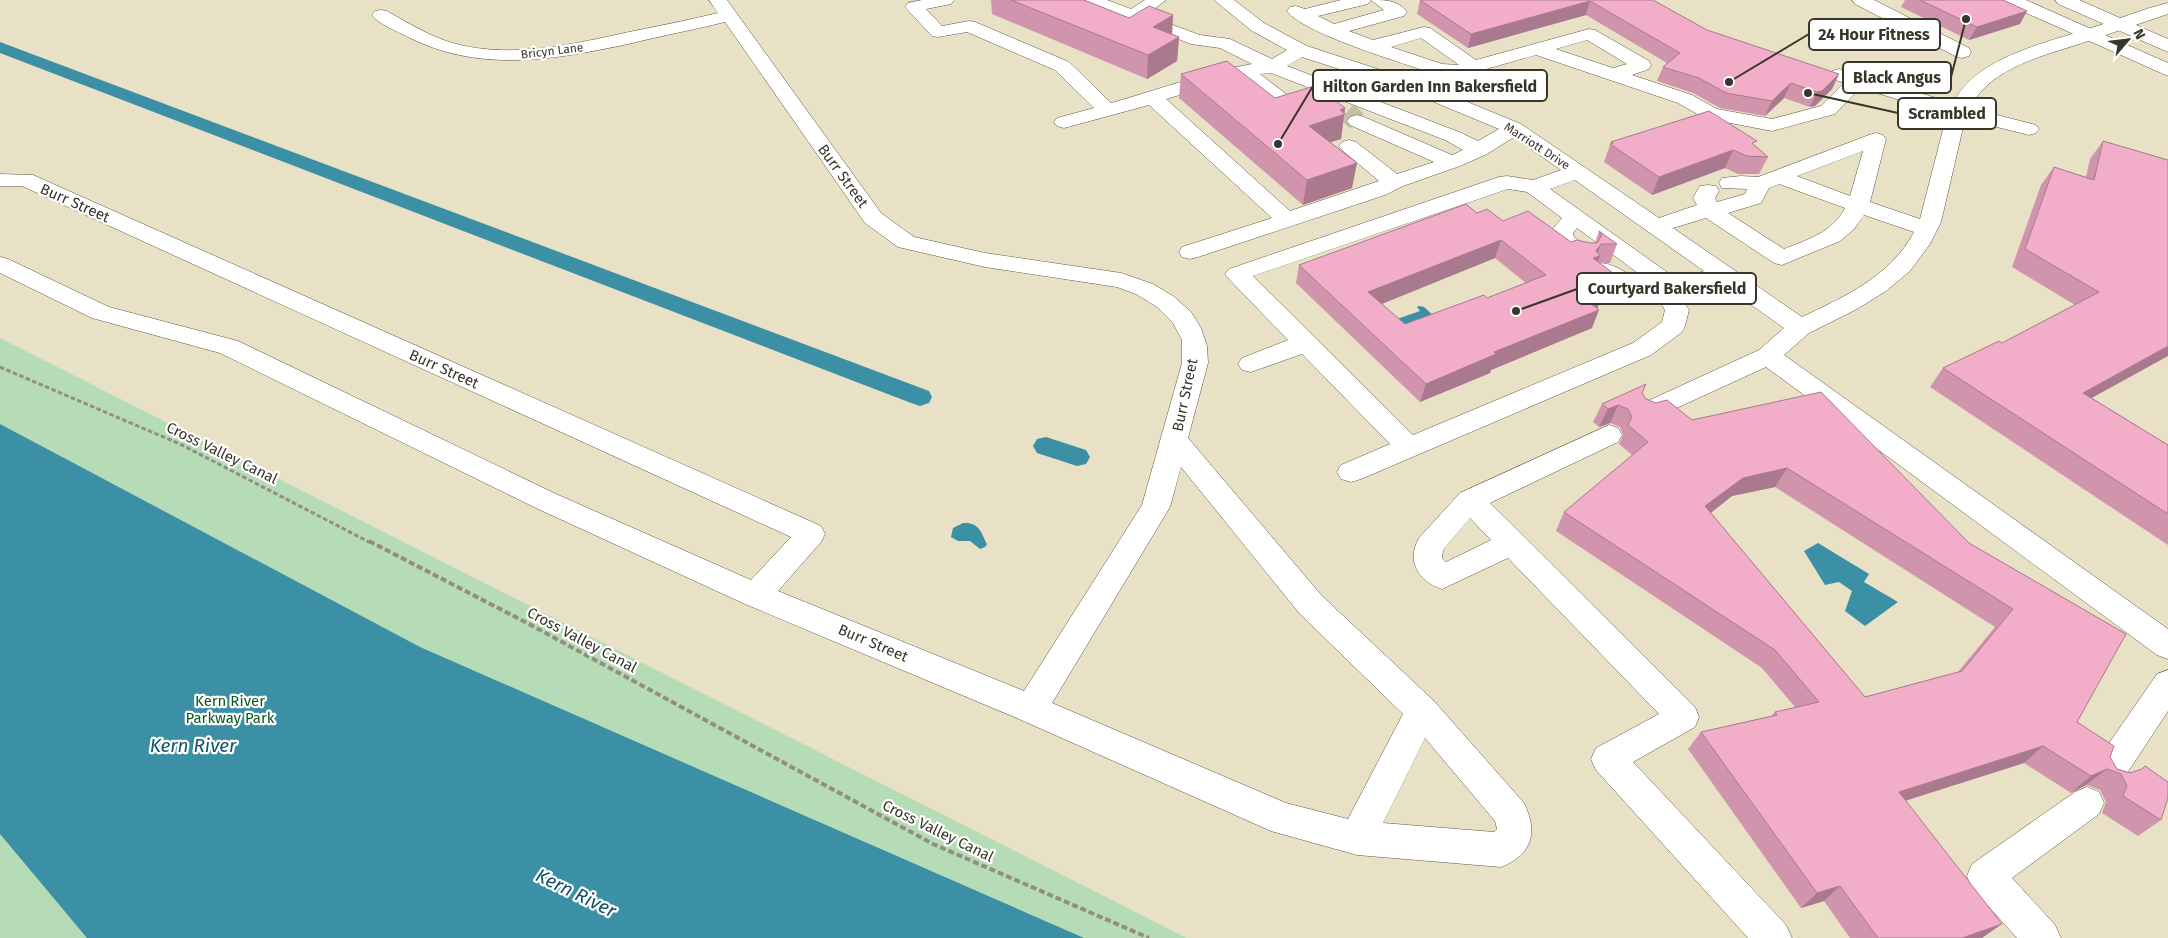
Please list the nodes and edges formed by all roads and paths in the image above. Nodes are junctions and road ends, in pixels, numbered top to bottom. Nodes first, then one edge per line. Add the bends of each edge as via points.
1 (945, 0) edge
2 (1091, 0) edge
3 (1157, 0) edge
4 (1223, 0) edge
5 (1362, 0) edge
6 (1380, 0) edge
7 (1861, 0) edge
8 (2012, 0) edge
9 (2064, 0) edge
10 (911, 4) edge
11 (723, 8) edge
12 (2168, 8) edge
13 (1293, 9) edge
14 (381, 15) dead end
15 (1132, 16) junction
16 (1252, 23) junction
17 (2118, 24) junction
18 (1333, 30) junction
19 (1144, 32) edge
20 (2088, 34) junction
21 (1197, 40) junction
22 (1168, 41) edge
23 (1373, 46) junction
24 (2168, 46) edge
25 (1537, 49) junction
26 (1300, 50) junction
27 (1962, 52) dead end
28 (1272, 67) junction
29 (1474, 67) junction
30 (1243, 70) junction
31 (1440, 70) junction
32 (2168, 70) edge
33 (1824, 71) edge
34 (1612, 75) junction
35 (1856, 81) junction
36 (1417, 88) junction
37 (1152, 97) junction
38 (1287, 104) edge
39 (1107, 110) junction
40 (1351, 110) junction
41 (1958, 110) junction
42 (1064, 122) dead end
43 (1514, 128) junction
44 (2029, 128) dead end
45 (1349, 146) tunnel mouth
46 (1480, 150) junction
47 (1766, 158) edge
48 (1452, 162) junction
49 (1577, 172) junction
50 (1776, 178) junction
51 (0, 180) edge
52 (1393, 181) junction
53 (1730, 183) dead end
54 (1534, 187) junction
55 (1709, 201) junction
56 (1858, 205) junction
57 (1576, 217) junction
58 (1287, 220) junction
59 (1656, 227) junction
60 (1927, 229) junction
61 (1190, 252) dead end
62 (1582, 254) edge
63 (0, 264) edge
64 (1603, 270) edge
65 (1722, 273) junction
66 (1670, 291) junction
67 (1800, 327) junction
68 (1306, 343) junction
69 (1768, 356) junction
70 (1251, 364) dead end
71 (0, 367) edge
72 (1648, 411) edge
73 (1609, 435) dead end
74 (1175, 441) junction
75 (1409, 447) junction
76 (1351, 472) dead end
77 (1470, 500) junction
78 (1512, 543) junction
79 (756, 595) junction
80 (2168, 646) edge
81 (2168, 684) edge
82 (1031, 709) junction
83 (1422, 711) junction
84 (2108, 773) edge
85 (2087, 803) dead end
86 (1357, 838) junction
87 (1149, 938) edge
88 (1773, 938) edge
89 (2042, 938) edge

1 - 10 street
2 - 15 street
3 - 15 street
4 - 16 street, Marriott Drive
5 - 13 street
6 - 18 street via 1398,12
7 - 27 street
8 - 20 street
9 - 17 street
10 - 39 street via 938,32 969,26 1062,66
11 - 14 street, Bricyn Lane via 576,50 520,55 456,49 414,34
11 - 74 street, Burr Street via 873,218 906,242 984,260 1121,280 1168,302 1194,341 1196,363
12 - 17 street
13 - 16 street
13 - 18 street
15 - 19 street via 1135,26
15 - 21 street
16 - 26 street, Marriott Drive
17 - 20 street
17 - 24 street
18 - 23 street
20 - 32 street
20 - 41 street via 2020,58 1995,71 1979,83
21 - 22 street
21 - 28 street via 1224,43
23 - 29 street via 1424,32
23 - 31 street
25 - 29 street
25 - 34 street
25 - 34 street via 1589,34 1642,65
26 - 28 street
26 - 36 street, Marriott Drive
28 - 30 street
28 - 40 street
29 - 31 street via 1458,71
30 - 37 street
30 - 38 street
31 - 36 street
33 - 35 street
34 - 35 street via 1685,99 1711,114 1772,125 1828,110
35 - 41 street
36 - 43 street, Marriott Drive
37 - 39 street
37 - 58 street
39 - 42 street
40 - 46 street via 1452,136
40 - 48 street
41 - 44 street
41 - 60 street
43 - 46 street
43 - 49 street, Marriott Drive
45 - 52 street
46 - 48 street
47 - 50 street
48 - 52 street
49 - 54 street
49 - 59 street, Marriott Drive
50 - 53 street
50 - 55 street via 1753,198
50 - 56 street
50 - 56 street via 1876,139
51 - 79 street, Burr Street via 25,180 811,534
52 - 58 street via 1377,190
54 - 57 street
54 - 68 street via 1507,182 1237,274
55 - 56 street via 1782,258 1839,231
55 - 59 street via 1698,211
56 - 60 street
57 - 62 street via 1562,232 1564,240
57 - 66 street
58 - 61 street
59 - 65 street, Marriott Drive
60 - 67 street via 1902,266 1878,286
63 - 79 street, Burr Street via 101,312 229,347 546,501
64 - 66 street via 1624,285 1639,290
65 - 66 street
65 - 67 street, Marriott Drive
66 - 75 street via 1677,310 1673,326 1642,349
67 - 69 street
68 - 70 street
68 - 75 street
69 - 72 street
69 - 80 street
71 - 87 path, Cross Valley Canal via 180,444 529,624 933,844
73 - 77 street
74 - 82 street, Burr Street via 1156,507
74 - 83 street via 1311,605
75 - 76 street
77 - 78 street
77 - 78 street via 1430,546 1427,561 1442,577
78 - 88 street via 1683,717 1608,759
79 - 82 street, Burr Street
81 - 84 street
82 - 86 street via 1283,819
83 - 86 street
83 - 86 street via 1512,814 1515,836 1502,850
85 - 89 street via 1985,876

